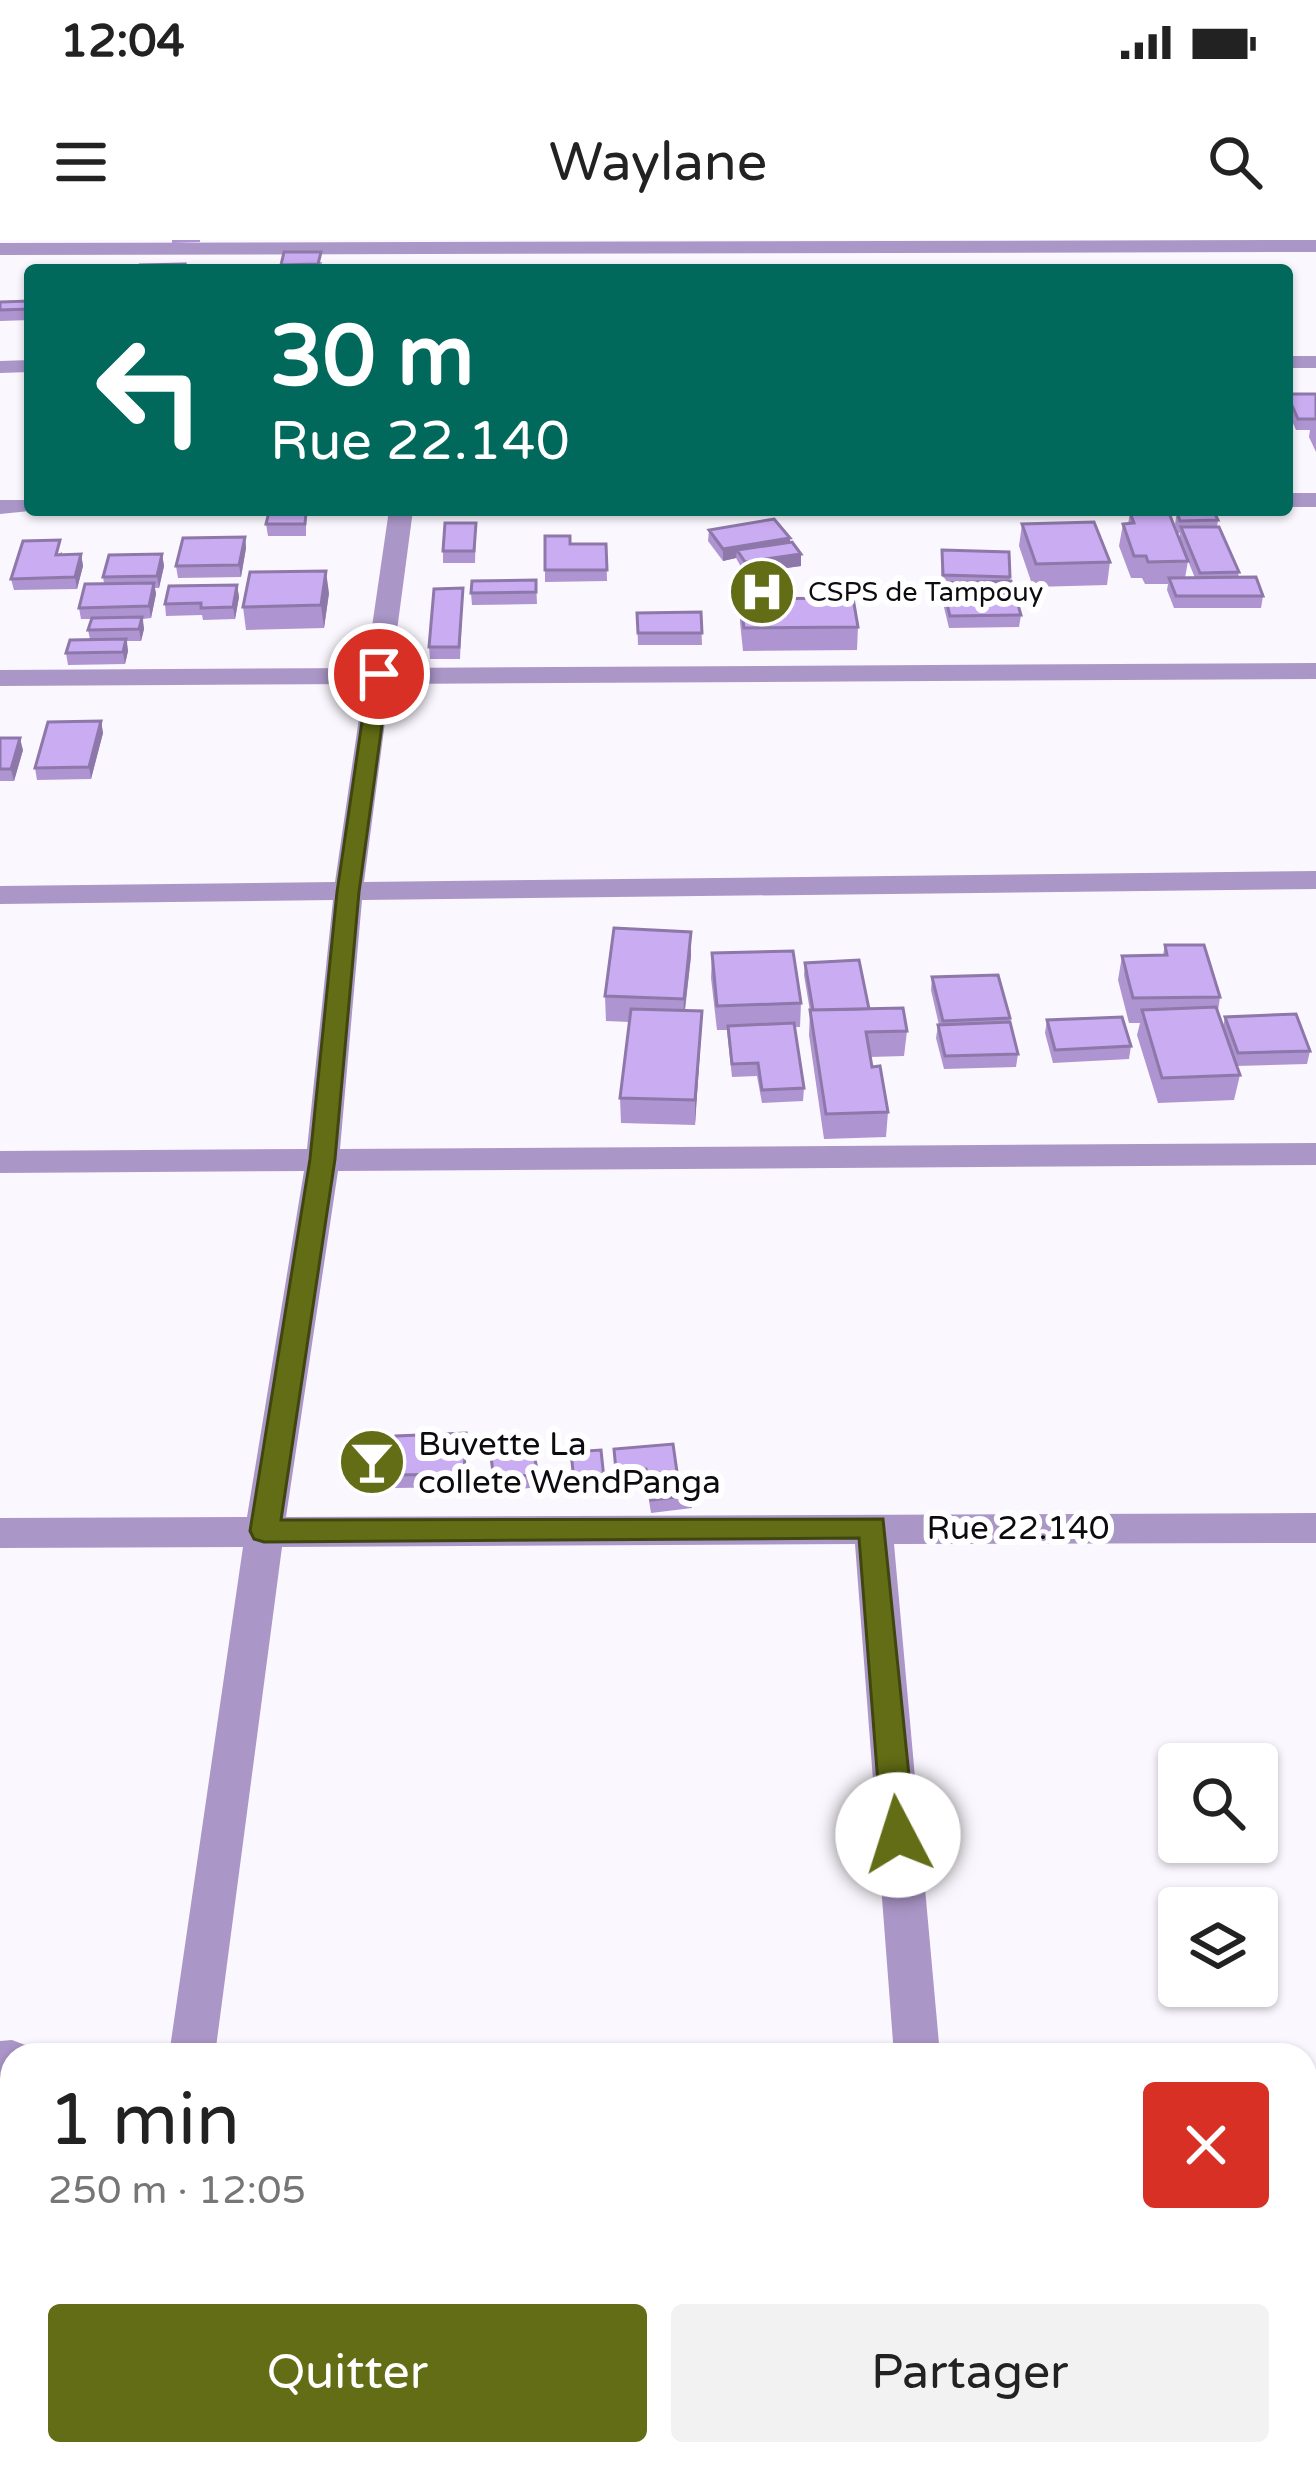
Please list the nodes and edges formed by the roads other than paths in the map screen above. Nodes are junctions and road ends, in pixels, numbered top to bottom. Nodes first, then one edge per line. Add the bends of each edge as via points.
1 (1316, 246) edge
2 (0, 249) edge
3 (440, 253) edge
4 (400, 516) edge
5 (1316, 671) edge
6 (379, 674) junction
7 (0, 678) edge
8 (1316, 880) edge
9 (348, 892) junction
10 (0, 895) edge
11 (1316, 1154) edge
12 (322, 1159) junction
13 (0, 1162) edge
14 (873, 1527) junction
15 (1316, 1528) edge
16 (264, 1531) junction
17 (0, 1533) edge
18 (194, 2043) edge
19 (916, 2043) edge

1 - 3 street
2 - 3 street
4 - 6 street
5 - 6 street
6 - 7 street
6 - 9 street
8 - 9 street
9 - 10 street
9 - 12 street
11 - 12 street
12 - 13 street
12 - 16 street
14 - 15 street, Rue 22.140
14 - 16 street, Rue 22.140
14 - 19 street
16 - 17 street, Rue 22.140
16 - 18 street

